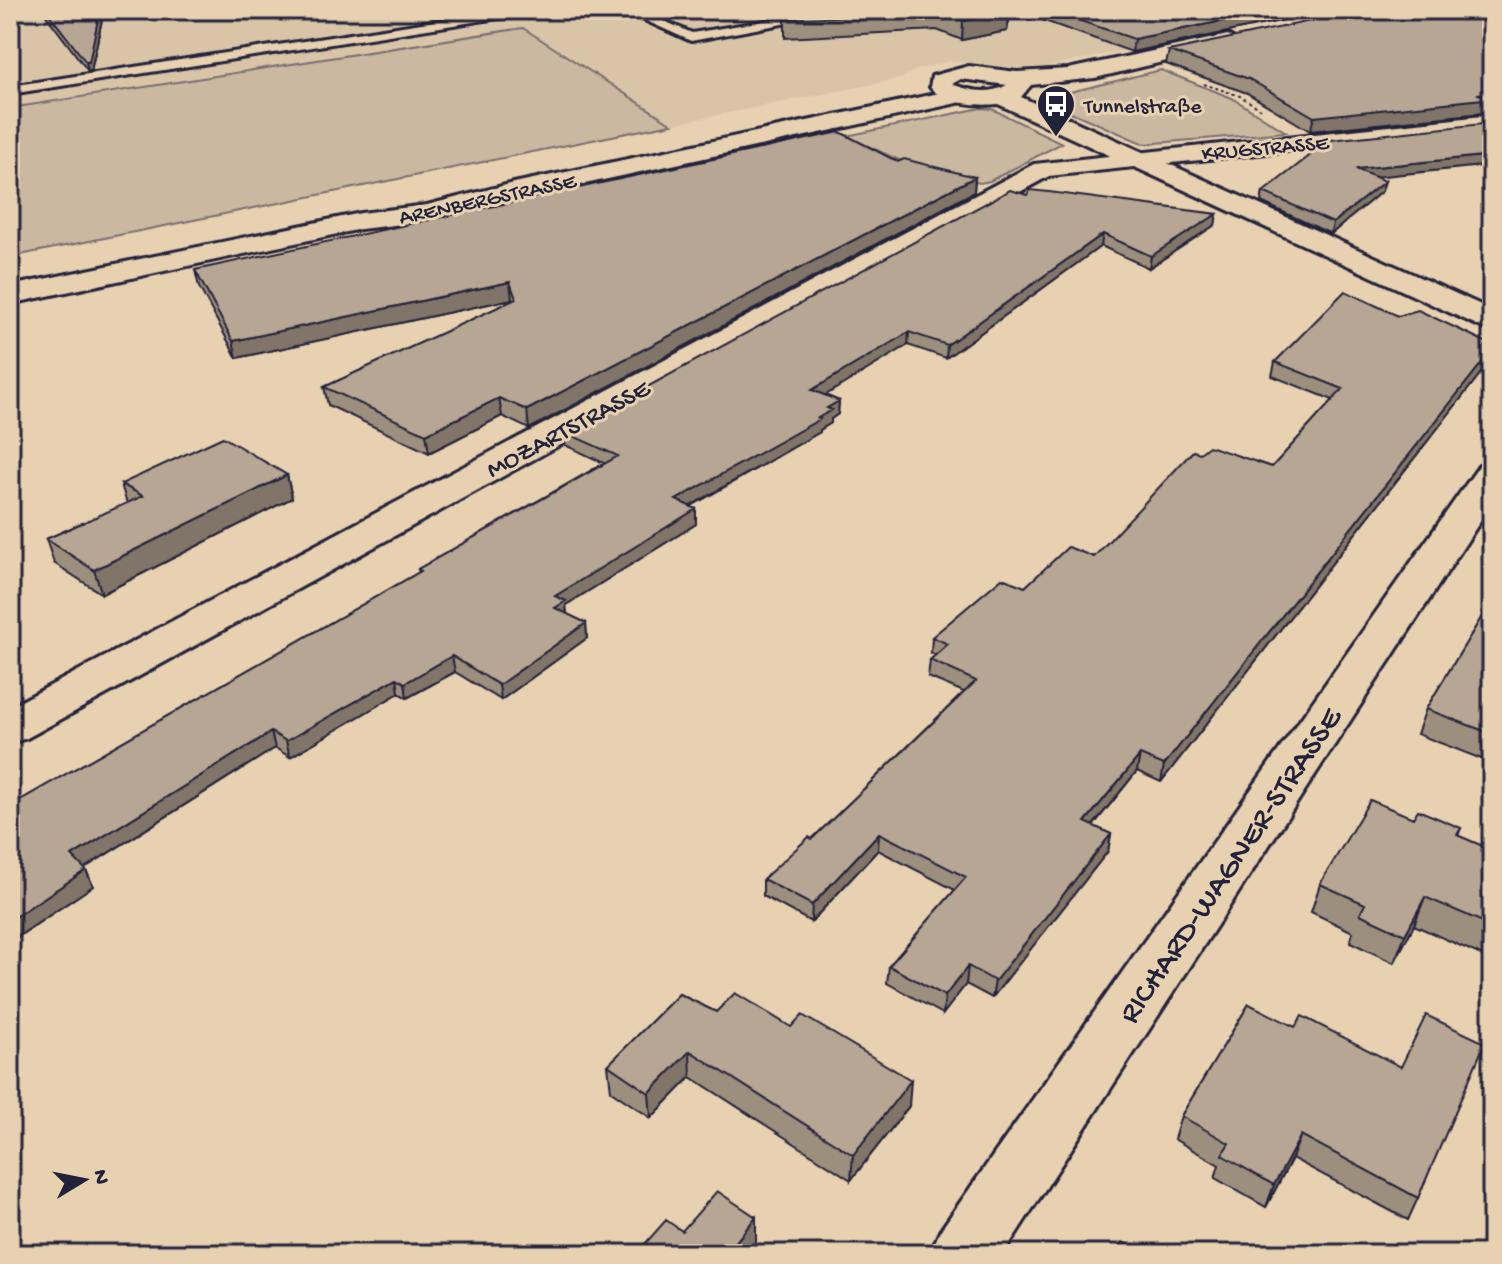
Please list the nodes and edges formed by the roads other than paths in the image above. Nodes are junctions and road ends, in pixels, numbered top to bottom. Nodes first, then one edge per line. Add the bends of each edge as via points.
1 (530, 10) edge
2 (628, 10) edge
3 (851, 10) edge
4 (1242, 38) edge
5 (1007, 88) junction
6 (10, 90) edge
7 (952, 91) junction
8 (1492, 122) edge
9 (1133, 158) junction
10 (10, 278) edge
11 (10, 295) edge
12 (1492, 322) edge
13 (1492, 474) edge
14 (10, 727) edge
15 (964, 1254) edge

1 - 6 lane
2 - 3 lane via 691,37
4 - 5 street, ARENBERGSTRASSE
5 - 7 street, ARENBERGSTRASSE
5 - 9 street
7 - 10 street, ARENBERGSTRASSE via 500,179 404,192 359,206
7 - 11 street, ARENBERGSTRASSE via 427,213 361,221
8 - 9 street, KRUGSTRASSE
9 - 12 street
9 - 14 street, MOZARTSTRASSE via 1043,169
13 - 15 street, RICHARD-WAGNER-STRASSE

